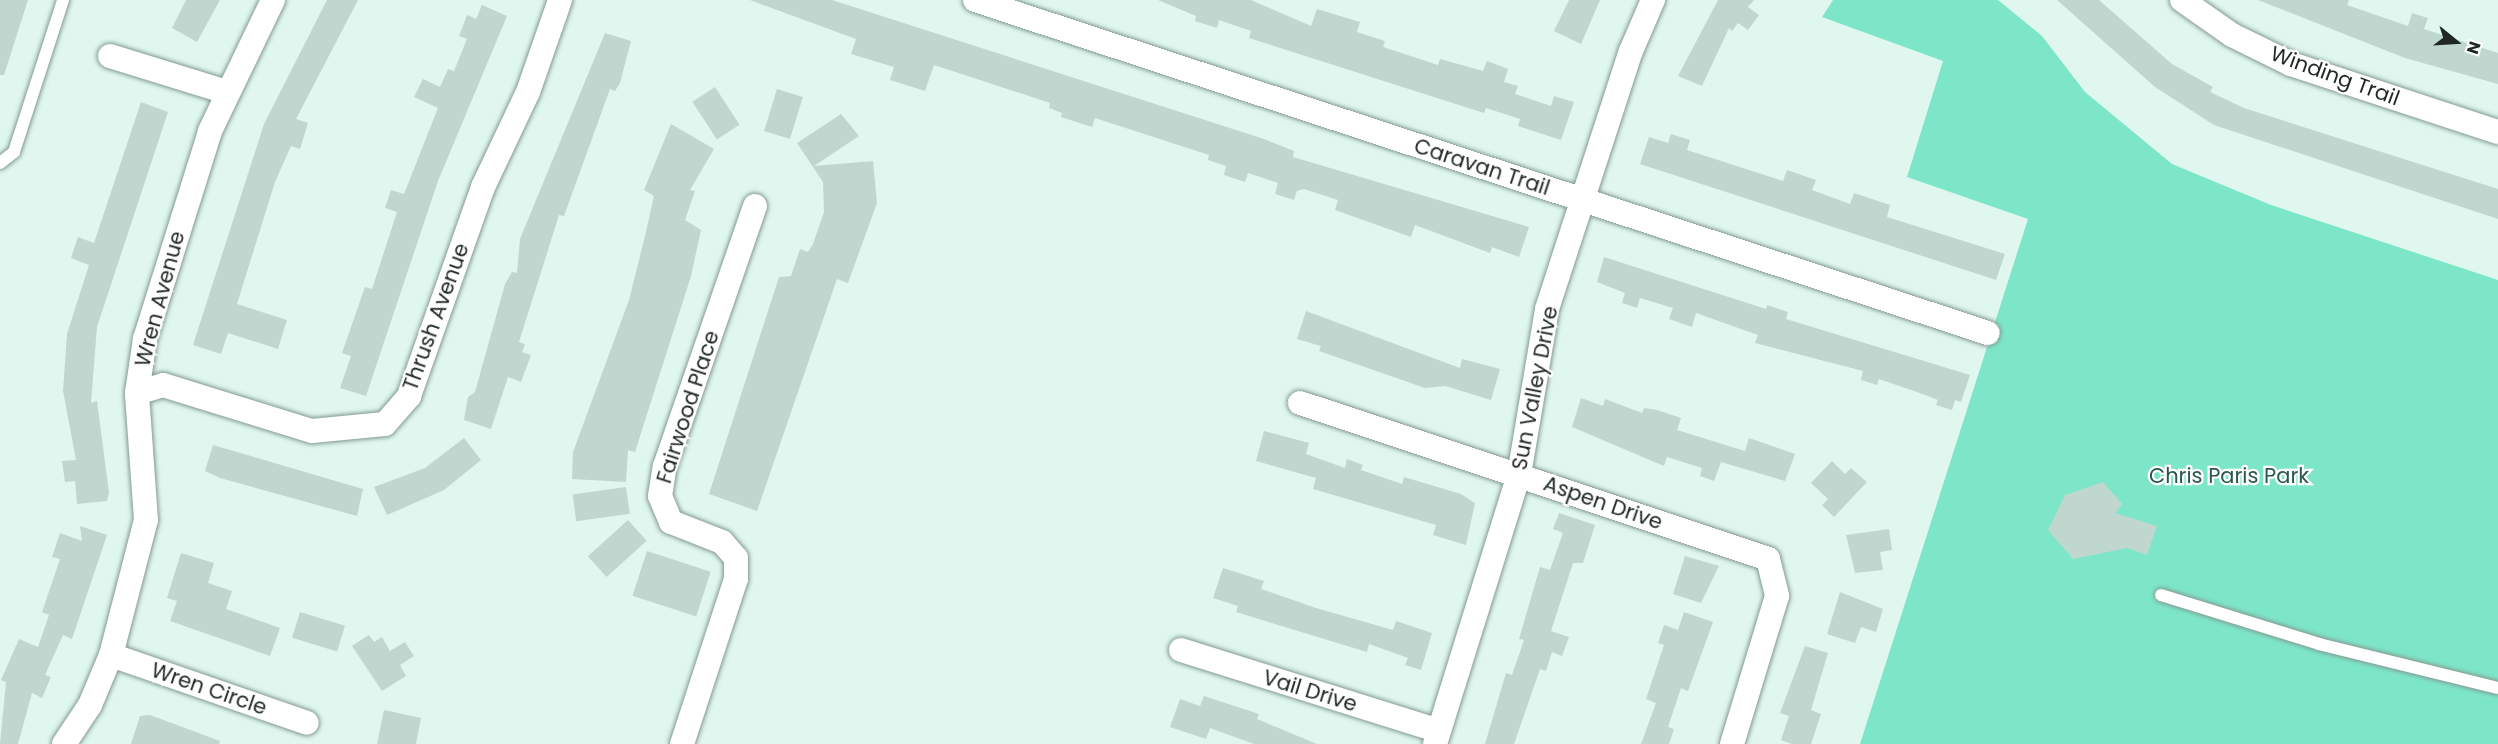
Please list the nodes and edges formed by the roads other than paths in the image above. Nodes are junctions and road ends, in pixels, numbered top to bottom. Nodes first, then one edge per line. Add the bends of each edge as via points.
1 (63, 0) edge
2 (273, 0) edge
3 (560, 0) edge
4 (975, 0) edge
5 (1653, 0) edge
6 (2182, 0) edge
7 (110, 56) dead end
8 (226, 92) junction
9 (2498, 132) edge
10 (0, 164) edge
11 (1584, 200) junction
12 (755, 206) dead end
13 (1988, 333) dead end
14 (137, 393) junction
15 (1300, 403) dead end
16 (1519, 475) junction
17 (2161, 595) dead end
18 (1181, 650) dead end
19 (111, 655) junction
20 (2498, 688) edge
21 (307, 723) dead end
22 (1437, 738) edge
23 (64, 744) edge
24 (682, 744) edge
25 (1732, 744) edge

1 - 10 lane via 14,152
2 - 8 street, Wren Avenue
3 - 14 street, Thrush Avenue via 528,92 483,187 409,396 385,424 312,431 163,385
4 - 11 street, Caravan Trail
5 - 11 street, Sun Valley Drive
6 - 9 street, Winding Trail via 2232,35 2290,64
7 - 8 street
8 - 14 street, Wren Avenue via 145,339
11 - 13 street, Caravan Trail
11 - 16 street, Sun Valley Drive via 1547,309
12 - 24 street, Fairwood Place via 665,466 660,496 671,522 722,542 736,558 736,579
14 - 19 street, Wren Avenue via 146,520
15 - 16 street, Aspen Drive
16 - 22 street, Sun Valley Drive
16 - 25 street, Aspen Drive via 1768,559 1777,596
17 - 20 lane via 2319,644
18 - 22 street, Vail Drive
19 - 21 street, Wren Circle
19 - 23 street, Wren Avenue via 90,705

